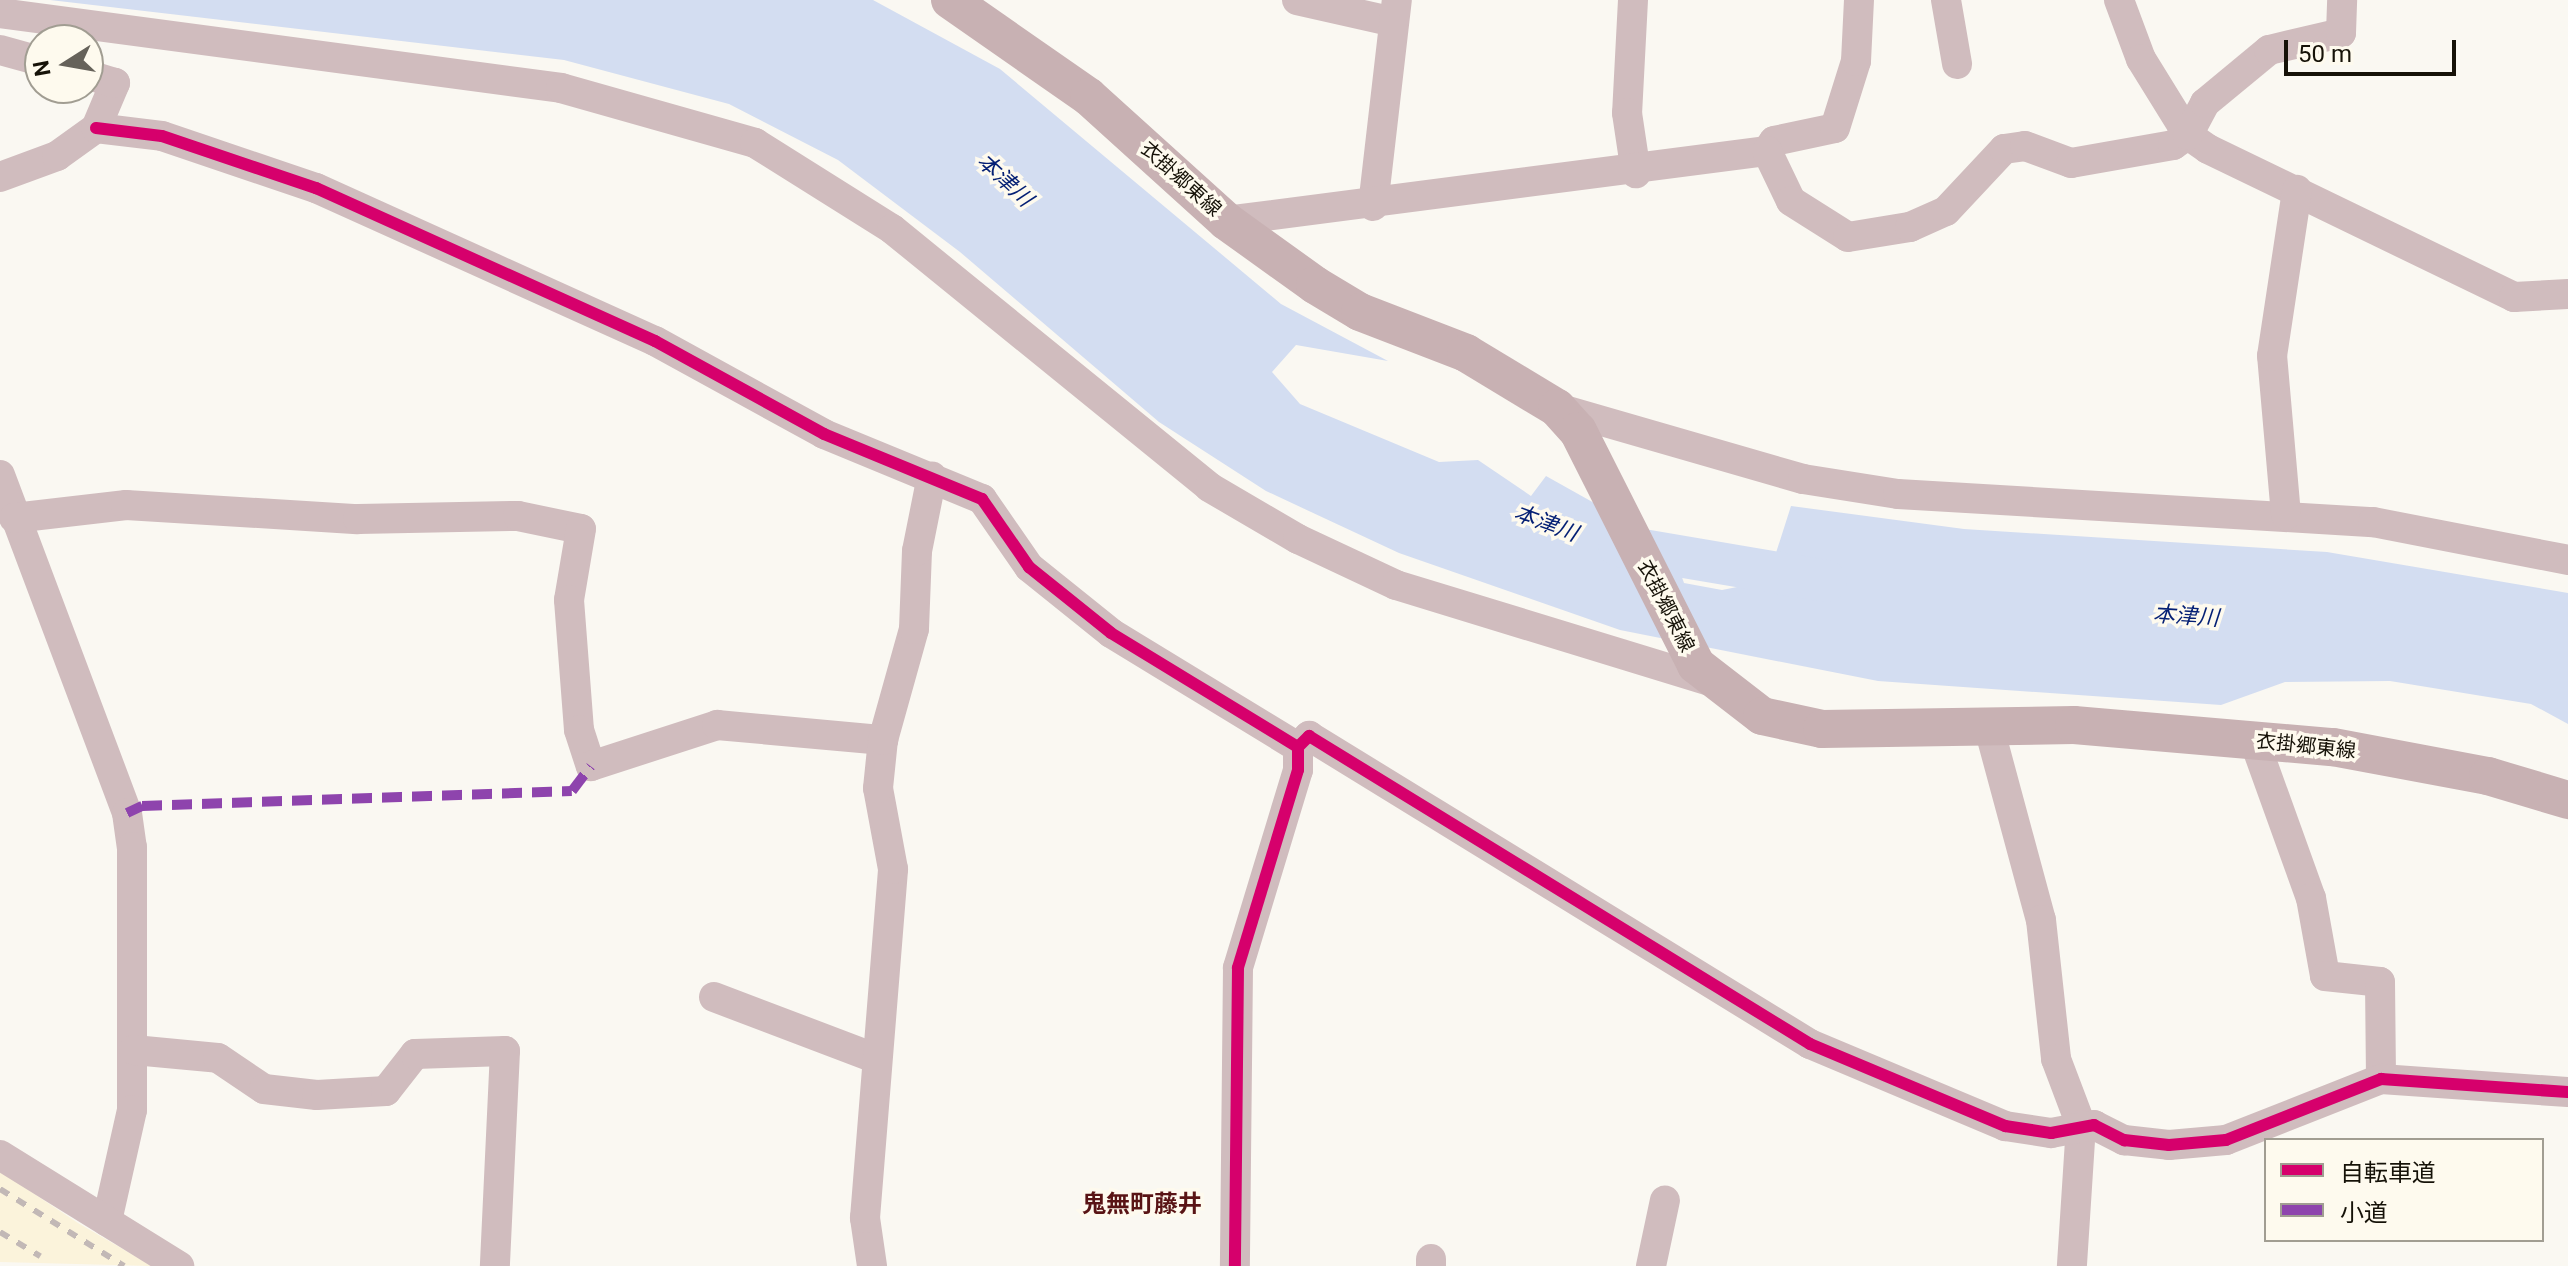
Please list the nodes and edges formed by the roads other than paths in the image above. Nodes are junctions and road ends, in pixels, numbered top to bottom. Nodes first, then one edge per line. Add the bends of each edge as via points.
1 (950, 0) edge
2 (1297, 0) edge
3 (1633, 0) edge
4 (1859, 0) edge
5 (1946, 0) edge
6 (2119, 0) edge
7 (2342, 0) edge
8 (1395, 11) edge
9 (0, 13) edge
10 (0, 50) edge
11 (24, 57) edge
12 (1957, 64) dead end
13 (104, 80) edge
14 (96, 128) junction
15 (2188, 135) junction
16 (1767, 151) junction
17 (1636, 173) junction
18 (0, 177) edge
19 (2297, 190) junction
20 (1373, 206) junction
21 (1226, 221) junction
22 (2568, 294) edge
23 (1568, 419) junction
24 (0, 475) edge
25 (932, 476) junction
26 (2286, 515) junction
27 (14, 518) junction
28 (2568, 560) edge
29 (1705, 674) junction
30 (1988, 724) junction
31 (883, 740) junction
32 (2254, 740) junction
33 (1298, 747) junction
34 (2568, 800) edge
35 (714, 997) dead end
36 (134, 1050) junction
37 (877, 1059) junction
38 (2381, 1079) junction
39 (2568, 1092) edge
40 (2081, 1125) junction
41 (0, 1155) edge
42 (1665, 1200) dead end
43 (107, 1221) junction
44 (179, 1266) edge
45 (495, 1266) edge
46 (872, 1266) edge
47 (1235, 1266) edge
48 (1651, 1266) edge
49 (2072, 1266) edge

1 - 21 main road, 衣掛郷東線 via 1089,97
2 - 8 street
3 - 17 street via 1627,113
4 - 16 street via 1856,61 1835,128 1774,141
5 - 12 street
6 - 15 street via 2141,59
7 - 15 street via 2341,33 2269,50 2205,103
8 - 20 street
9 - 29 street via 561,88 755,143 892,229 1209,487 1298,539 1396,585
10 - 11 street
13 - 14 street via 115,83
14 - 18 street via 57,156
14 - 25 street via 162,136 316,188 655,341 824,434
15 - 16 street via 2173,145 2071,163 2025,146 2004,149 1946,211 1910,227 1848,237 1791,201
15 - 19 street
16 - 17 street
17 - 20 street
19 - 22 street via 2514,297
19 - 26 street via 2272,356
20 - 21 street
21 - 23 main road, 衣掛郷東線 via 1360,312 1466,353
23 - 26 street via 1803,479 1898,494
23 - 29 main road, 衣掛郷東線
24 - 27 street
25 - 31 street via 917,551 914,629
25 - 33 street via 982,499 1029,567 1111,633
26 - 28 street via 2424,528
27 - 31 street via 126,505 358,519 518,516 581,529 569,600 579,730 591,766 717,725
27 - 36 street via 127,813
29 - 30 main road, 衣掛郷東線 via 1762,716 1822,729
30 - 32 main road, 衣掛郷東線
30 - 40 street via 2041,920 2056,1059
31 - 37 street via 878,788 893,869
32 - 34 main road, 衣掛郷東線 via 2411,758
32 - 38 street via 2311,898 2325,976 2380,982
33 - 40 street via 1309,736 1810,1044 1892,1084 2005,1126 2051,1133
33 - 47 street via 1298,770 1238,968
35 - 37 street
36 - 43 street via 132,1110
36 - 45 street via 218,1058 264,1089 317,1095 386,1091 415,1054 505,1051
37 - 46 street via 865,1218
38 - 39 street
38 - 40 street via 2226,1140 2169,1145
40 - 49 street
41 - 43 street
42 - 48 street
43 - 44 street

